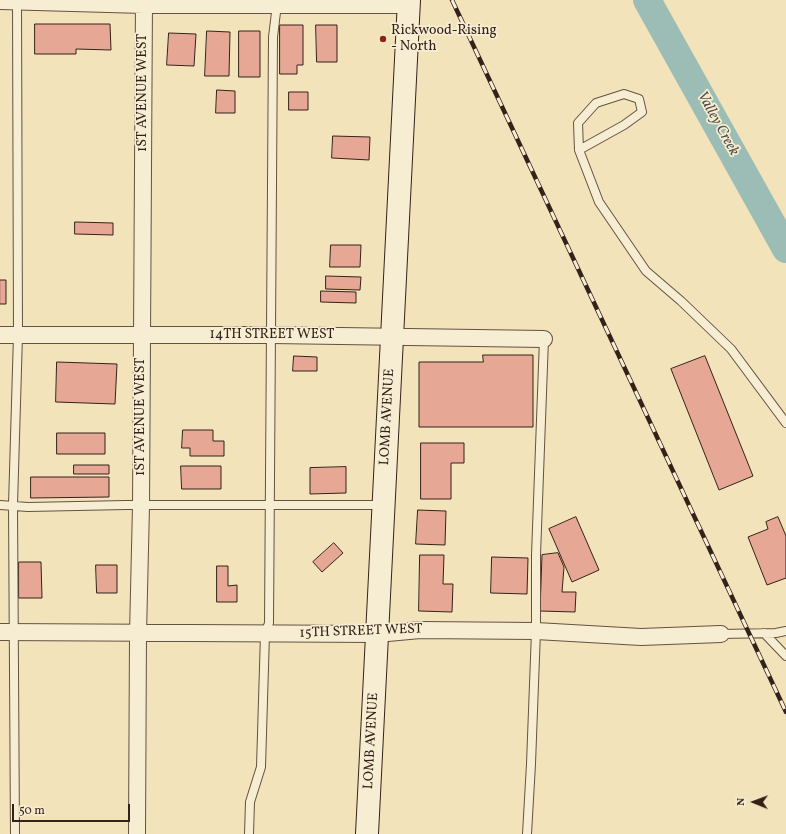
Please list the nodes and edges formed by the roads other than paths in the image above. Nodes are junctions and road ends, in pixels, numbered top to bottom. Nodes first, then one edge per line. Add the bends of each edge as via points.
1 (0, 1) edge
2 (17, 1) edge
3 (144, 2) edge
4 (277, 2) edge
5 (409, 2) edge
6 (579, 150) junction
7 (0, 335) edge
8 (18, 335) junction
9 (272, 335) junction
10 (142, 336) junction
11 (392, 336) junction
12 (544, 339) joint
13 (786, 423) edge
14 (0, 505) edge
15 (383, 505) junction
16 (13, 506) junction
17 (141, 506) junction
18 (271, 506) junction
19 (786, 630) edge
20 (536, 631) junction
21 (7, 632) edge
22 (764, 633) junction
23 (138, 634) junction
24 (265, 634) junction
25 (377, 634) junction
26 (721, 634) joint
27 (786, 656) edge
28 (15, 834) edge
29 (137, 834) edge
30 (249, 834) edge
31 (367, 834) edge
32 (527, 834) edge

1 - 2 street
2 - 3 street
2 - 8 lane
3 - 4 street
3 - 10 street, 1ST AVENUE WEST
4 - 5 street
4 - 9 lane via 273,37
5 - 11 main road, LOMB AVENUE
6 - 6 lane via 578,123 596,103 624,94 639,99 642,112
6 - 13 lane via 599,202 646,271 731,349
7 - 8 street, 14TH STREET WEST
8 - 10 street, 14TH STREET WEST
8 - 16 lane
9 - 10 street, 14TH STREET WEST
9 - 11 street, 14TH STREET WEST
9 - 18 lane
10 - 17 street, 1ST AVENUE WEST
11 - 12 street, 14TH STREET WEST
11 - 15 main road, LOMB AVENUE
12 - 20 lane via 536,555
14 - 16 lane
15 - 18 lane
15 - 25 main road, LOMB AVENUE
16 - 17 lane
16 - 21 lane
17 - 18 lane
17 - 23 street, 1ST AVENUE WEST
18 - 24 lane via 270,623
19 - 22 lane
20 - 25 street, 15TH STREET WEST via 420,630
20 - 26 street, 15TH STREET WEST via 641,637
20 - 32 lane
21 - 23 street, 15TH STREET WEST
21 - 28 lane
22 - 26 lane
22 - 27 lane
23 - 24 street, 15TH STREET WEST
23 - 29 street, 1ST AVENUE WEST
24 - 25 street, 15TH STREET WEST
24 - 30 lane via 261,767 250,802
25 - 31 main road, LOMB AVENUE

